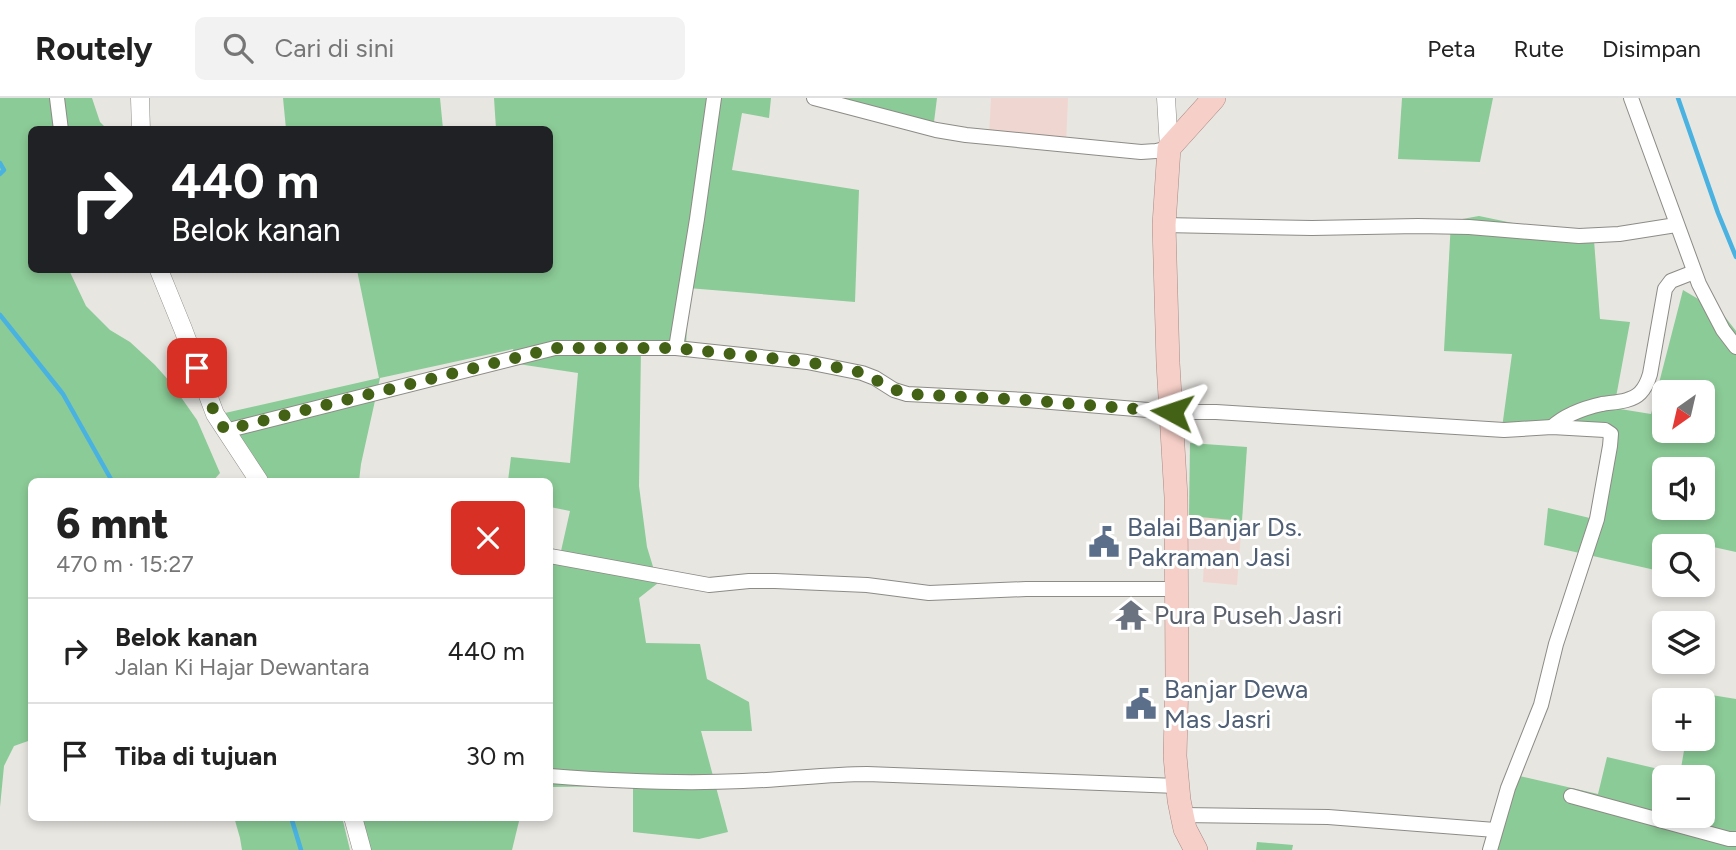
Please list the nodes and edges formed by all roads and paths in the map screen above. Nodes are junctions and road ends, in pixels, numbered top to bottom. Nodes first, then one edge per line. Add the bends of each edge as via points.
1 (57, 98) edge
2 (140, 98) edge
3 (714, 98) edge
4 (814, 98) edge
5 (1166, 98) edge
6 (1214, 98) edge
7 (1631, 98) edge
8 (60, 126) edge
9 (141, 126) edge
10 (1169, 148) junction
11 (1164, 225) junction
12 (1676, 225) junction
13 (1694, 272) junction
14 (160, 273) edge
15 (1736, 347) edge
16 (676, 348) junction
17 (1172, 412) junction
18 (1552, 427) junction
19 (225, 430) junction
20 (257, 478) edge
21 (553, 557) edge
22 (1177, 589) junction
23 (553, 776) edge
24 (1177, 786) junction
25 (1571, 796) dead end
26 (1182, 815) junction
27 (354, 821) edge
28 (1495, 830) junction
29 (1731, 843) edge
30 (362, 850) edge
31 (1196, 850) edge
32 (1490, 850) edge

1 - 8 street
2 - 9 street
3 - 16 street
4 - 10 street via 966,135 1141,152
5 - 10 street
6 - 10 highway
7 - 12 street
10 - 11 highway
11 - 12 street via 1469,227 1580,236
11 - 17 highway
12 - 13 street
13 - 15 street
13 - 18 street via 1671,281 1665,289 1650,374 1639,394 1567,415
14 - 19 street
16 - 17 street via 847,369 907,394
16 - 19 street via 555,348
17 - 18 street via 1504,430
17 - 22 highway
18 - 28 street via 1605,430 1611,435 1611,446 1597,519 1541,705
19 - 20 street
21 - 22 street via 709,585 775,581 929,593
22 - 24 highway
23 - 24 street via 681,782 867,774
24 - 26 highway
25 - 29 street
26 - 28 street via 1328,817
26 - 31 highway
27 - 30 street
28 - 32 street

